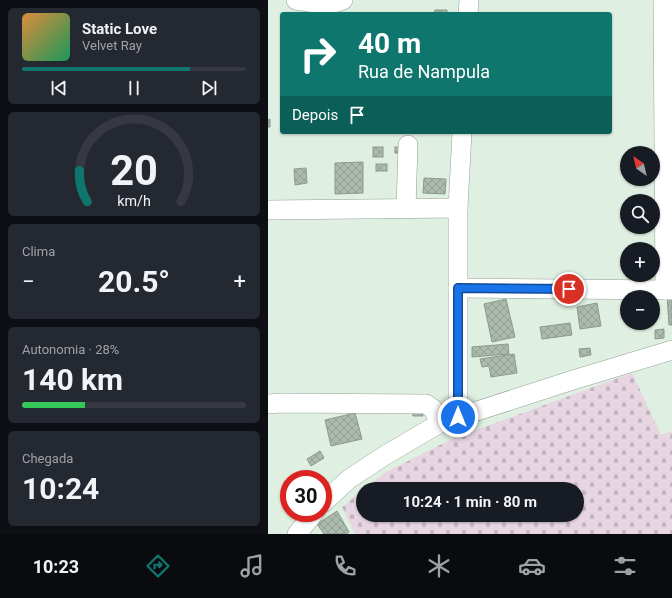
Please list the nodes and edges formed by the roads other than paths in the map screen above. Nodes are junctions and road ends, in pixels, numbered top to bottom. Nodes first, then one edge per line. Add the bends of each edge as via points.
1 (296, 0) edge
2 (343, 0) edge
3 (468, 0) edge
4 (663, 0) edge
5 (468, 12) edge
6 (462, 134) edge
7 (408, 145) dead end
8 (458, 208) junction
9 (406, 209) junction
10 (268, 210) edge
11 (458, 288) junction
12 (669, 290) edge
13 (672, 350) edge
14 (268, 404) edge
15 (449, 420) junction
16 (332, 495) edge
17 (307, 522) edge
18 (297, 534) edge

1 - 2 street via 328,5
3 - 5 street
4 - 12 street
6 - 8 street
7 - 9 street
8 - 9 street
8 - 11 street
9 - 10 street
11 - 12 street
11 - 15 street
13 - 15 street
14 - 15 street via 426,404 438,416
15 - 16 street via 384,456 355,475
17 - 18 street

